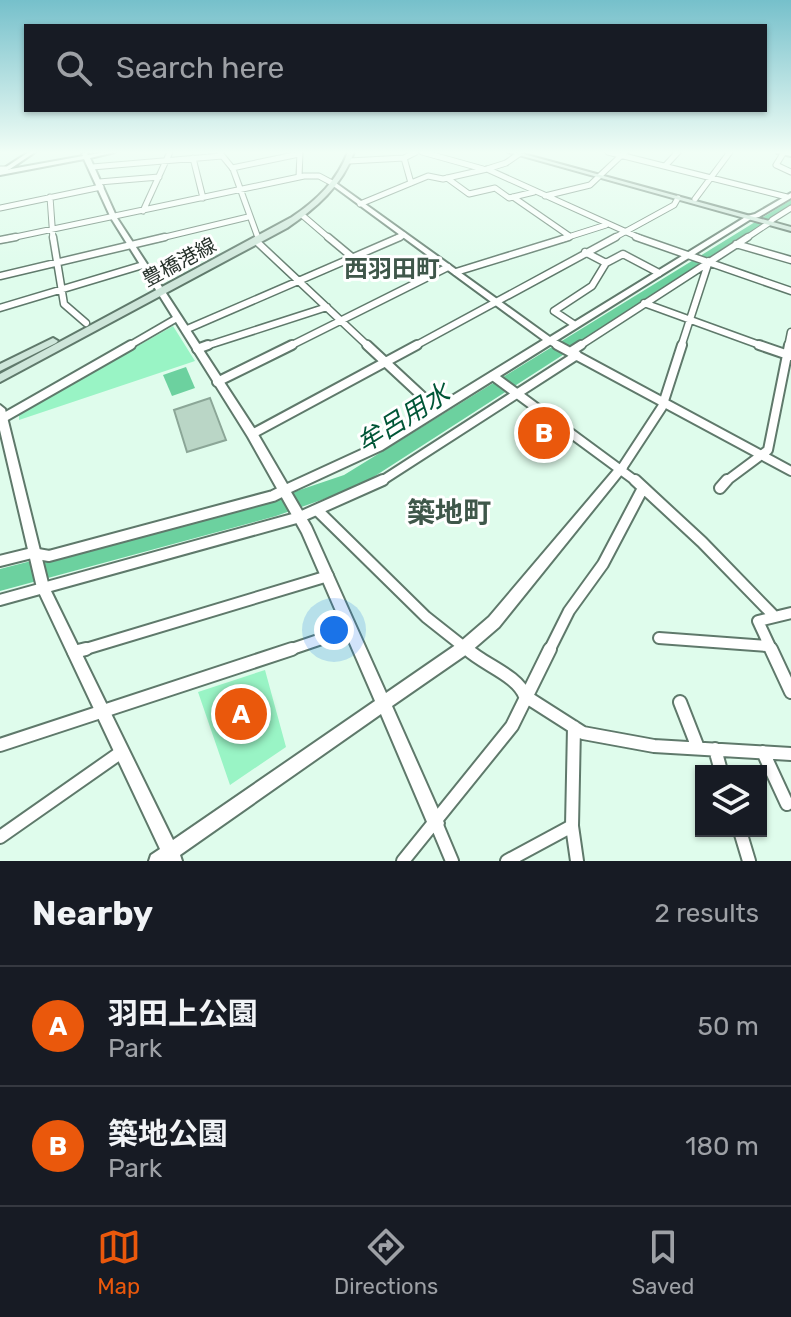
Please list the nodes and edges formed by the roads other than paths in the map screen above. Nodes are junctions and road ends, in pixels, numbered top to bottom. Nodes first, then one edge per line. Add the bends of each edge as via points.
1 (70, 192) edge
2 (103, 192) edge
3 (152, 192) edge
4 (201, 192) edge
5 (234, 192) edge
6 (240, 192) edge
7 (319, 192) edge
8 (322, 192) edge
9 (344, 192) edge
10 (389, 192) edge
11 (501, 192) edge
12 (535, 192) joint
13 (561, 192) edge
14 (659, 192) edge
15 (669, 192) edge
16 (701, 192) edge
17 (545, 196) junction
18 (789, 196) edge
19 (50, 197) junction
20 (513, 197) junction
21 (203, 198) junction
22 (678, 198) junction
23 (695, 199) junction
24 (360, 204) junction
25 (0, 208) edge
26 (791, 208) edge
27 (143, 211) junction
28 (302, 215) junction
29 (248, 217) junction
30 (114, 218) junction
31 (762, 219) junction
32 (606, 225) junction
33 (791, 227) edge
34 (52, 231) junction
35 (623, 232) junction
36 (404, 235) junction
37 (568, 235) junction
38 (256, 238) junction
39 (0, 240) edge
40 (736, 244) junction
41 (132, 245) junction
42 (585, 252) junction
43 (352, 257) junction
44 (701, 258) junction
45 (791, 260) edge
46 (55, 262) junction
47 (606, 263) junction
48 (143, 265) junction
49 (448, 267) junction
50 (456, 272) junction
51 (659, 273) junction
52 (0, 276) edge
53 (297, 281) junction
54 (159, 288) junction
55 (61, 291) junction
56 (791, 291) edge
57 (494, 300) junction
58 (644, 303) junction
59 (327, 307) junction
60 (0, 308) edge
61 (177, 318) junction
62 (341, 320) junction
63 (692, 320) junction
64 (86, 323) junction
65 (575, 325) junction
66 (185, 330) junction
67 (791, 332) edge
68 (197, 349) junction
69 (565, 349) junction
70 (788, 355) edge
71 (384, 360) junction
72 (0, 368) edge
73 (0, 378) edge
74 (217, 382) junction
75 (506, 385) junction
76 (663, 402) junction
77 (437, 410) junction
78 (1, 414) edge
79 (252, 434) junction
80 (4, 445) edge
81 (760, 455) junction
82 (622, 468) junction
83 (791, 471) edge
84 (643, 488) junction
85 (720, 488) dead end
86 (292, 503) junction
87 (317, 510) junction
88 (0, 561) edge
89 (37, 570) junction
90 (328, 576) junction
91 (0, 600) edge
92 (791, 613) edge
93 (774, 616) junction
94 (351, 629) junction
95 (659, 638) dead end
96 (767, 646) junction
97 (465, 647) junction
98 (74, 652) junction
99 (791, 692) edge
100 (525, 696) junction
101 (680, 702) dead end
102 (384, 703) junction
103 (100, 712) junction
104 (574, 727) junction
105 (0, 745) edge
106 (698, 748) junction
107 (715, 749) junction
108 (763, 752) junction
109 (120, 753) junction
110 (791, 754) edge
111 (719, 765) edge
112 (787, 804) dead end
113 (436, 823) junction
114 (572, 826) junction
115 (0, 837) edge
116 (742, 837) edge
117 (167, 858) edge
118 (403, 861) edge
119 (452, 861) edge
120 (507, 861) edge
121 (577, 861) edge
122 (749, 861) edge

1 - 19 street
2 - 30 street
3 - 27 street
4 - 21 street
5 - 21 street
6 - 29 street
7 - 38 main road, 豊橋港線
8 - 28 main road, 豊橋港線
9 - 24 street
10 - 24 street
11 - 20 street
12 - 17 street
12 - 20 street
13 - 17 street
14 - 22 main road
15 - 23 main road
16 - 23 street
17 - 32 street
18 - 31 street
19 - 25 street
19 - 34 street
20 - 37 street
21 - 27 street
22 - 31 main road
22 - 35 street
23 - 31 main road
24 - 36 street
26 - 31 street
27 - 30 street
28 - 38 main road, 豊橋港線
28 - 43 street
29 - 38 street
29 - 41 street
30 - 34 street
30 - 41 street
31 - 33 main road
31 - 40 street
31 - 44 street
32 - 35 street
32 - 37 street
34 - 39 street
34 - 46 street
35 - 42 street
35 - 44 street
36 - 43 street
36 - 49 street
37 - 50 street
38 - 53 street
38 - 54 main road, 豊橋港線
40 - 44 street
40 - 45 street
41 - 46 street
41 - 48 street
42 - 47 street
42 - 57 street
43 - 53 street
44 - 51 street
44 - 56 street
44 - 58 street
44 - 63 street
46 - 52 street
46 - 55 street
47 - 51 street via 623,254
47 - 65 street via 592,286 554,311
48 - 54 street
48 - 55 street
49 - 50 street
49 - 62 street
50 - 57 street
51 - 65 street
53 - 59 street
53 - 66 street
54 - 61 street
54 - 64 main road, 豊橋港線
54 - 73 main road, 豊橋港線
55 - 60 street
55 - 64 street via 64,304
57 - 69 street
57 - 71 street
58 - 63 street
58 - 69 street
59 - 62 street
59 - 68 street
61 - 66 street
61 - 78 street
62 - 71 street
62 - 74 street
63 - 70 street
63 - 76 street
64 - 72 main road, 豊橋港線
65 - 69 street
66 - 68 street
67 - 70 street
68 - 74 street
69 - 75 street
69 - 75 street
69 - 76 street
70 - 81 street via 773,434 768,450
71 - 77 street
71 - 79 street
74 - 79 street
75 - 77 street
75 - 82 street
75 - 87 street via 385,481
76 - 81 street
76 - 82 street
77 - 86 street
78 - 80 street
79 - 86 street
80 - 89 street
81 - 83 street
81 - 85 street
82 - 84 street
82 - 97 street via 494,622
84 - 93 street
84 - 100 street
86 - 87 street
86 - 89 street
86 - 89 street via 273,496 49,556
86 - 90 street
87 - 97 street via 397,591
88 - 89 street
89 - 91 street
89 - 98 street
90 - 94 street
90 - 98 street
92 - 93 street
93 - 96 street via 758,621
94 - 102 street
94 - 103 street
95 - 96 street
96 - 99 street
97 - 100 street via 521,686
97 - 102 street
98 - 103 street
100 - 104 street
100 - 113 street via 512,726
101 - 106 street
102 - 113 street
102 - 117 street
103 - 105 street
103 - 109 street
104 - 106 street via 645,744
104 - 114 street
106 - 107 street
107 - 108 street
107 - 111 street
108 - 110 street
108 - 112 street
109 - 115 street
109 - 117 street
113 - 118 street
113 - 119 street
114 - 120 street
114 - 121 street
116 - 122 street

